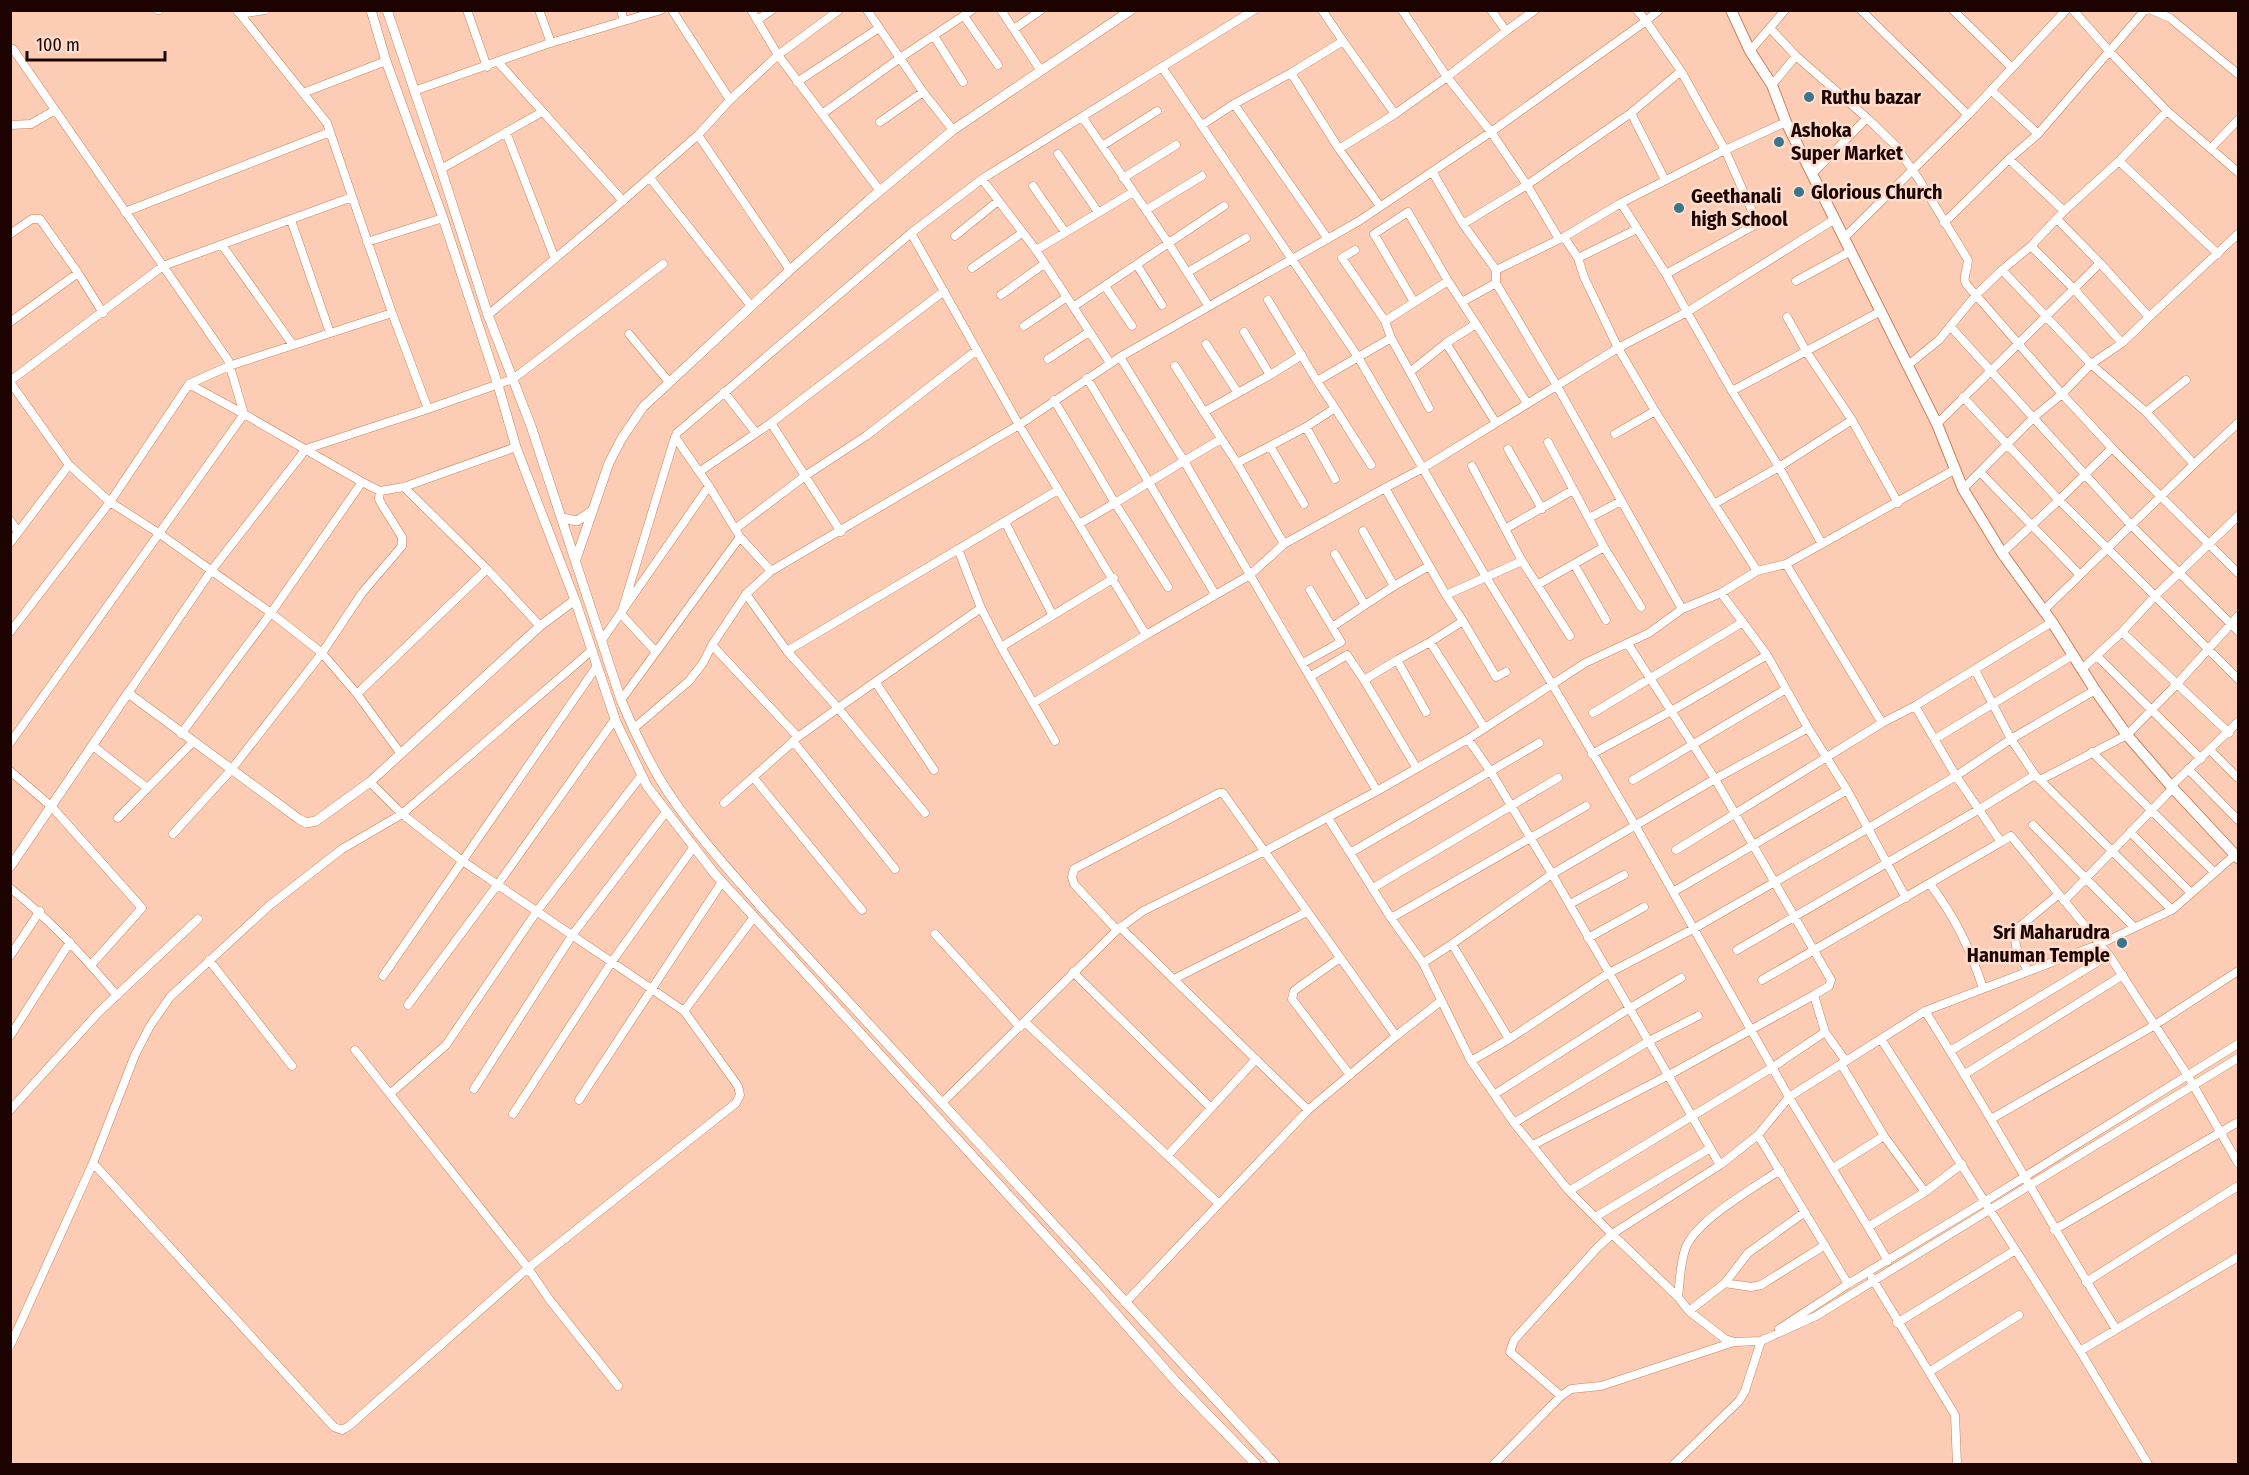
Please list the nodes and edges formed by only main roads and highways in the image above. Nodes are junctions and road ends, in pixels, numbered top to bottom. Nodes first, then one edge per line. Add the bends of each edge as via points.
1 (1731, 10) edge
2 (2238, 855) edge

1 - 2 main road via 1772,85 1786,122 1937,424 1963,489 2002,553 2127,735

